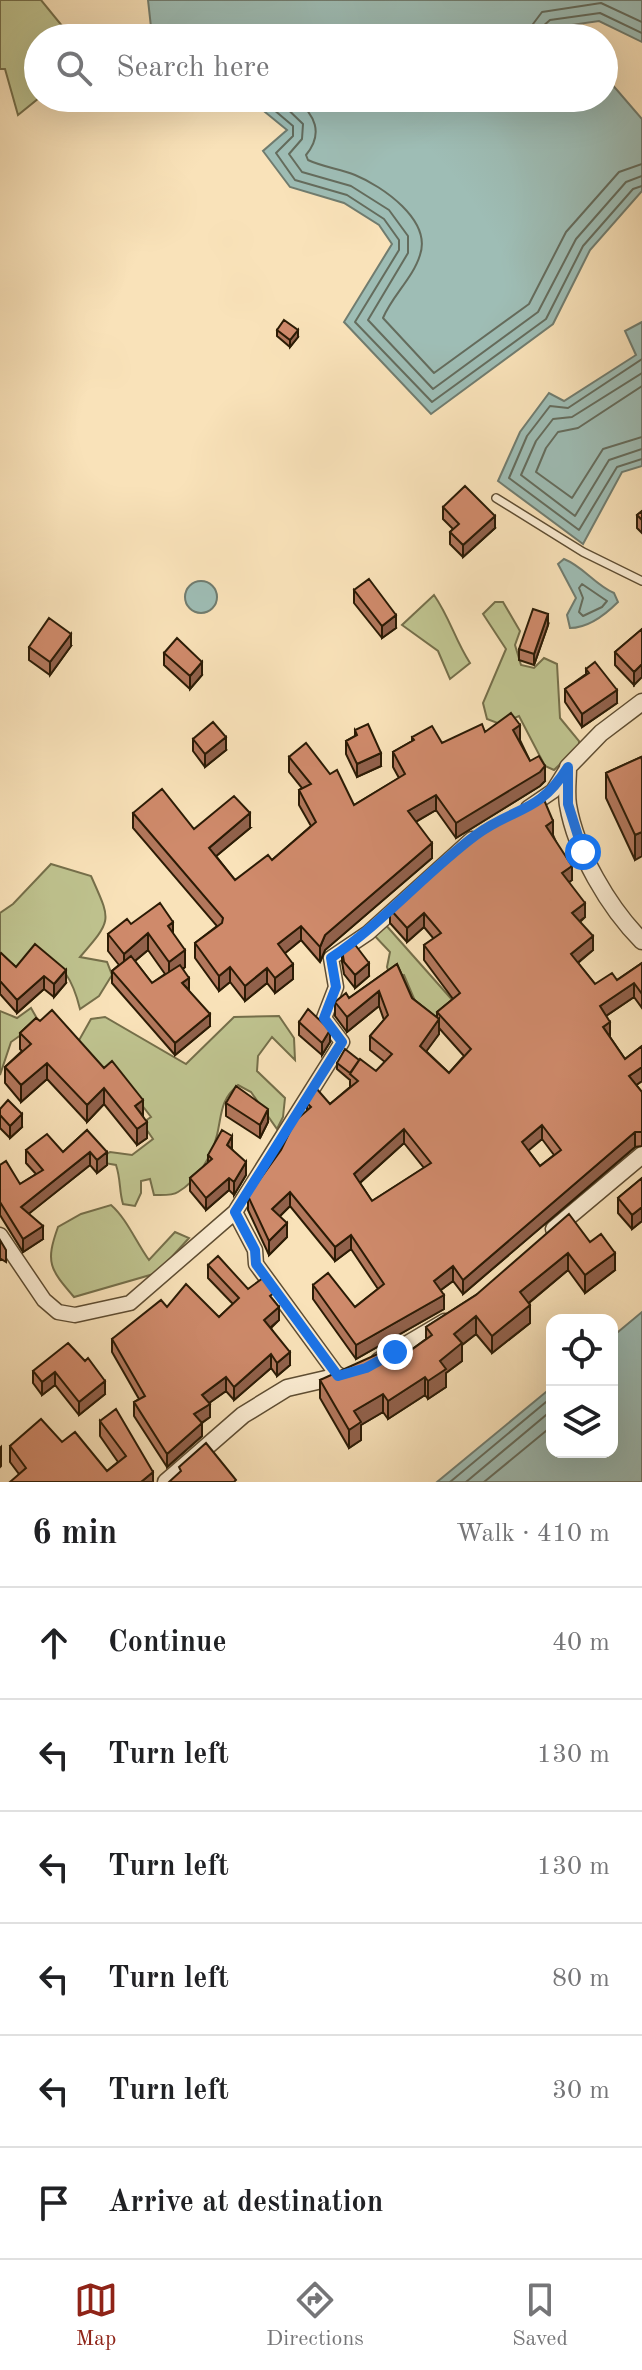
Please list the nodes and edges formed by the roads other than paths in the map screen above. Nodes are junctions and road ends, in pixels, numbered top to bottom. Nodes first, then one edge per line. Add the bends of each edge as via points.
1 (496, 498) dead end
2 (642, 581) edge
3 (642, 702) edge
4 (568, 767) junction
5 (519, 814) edge
6 (479, 832) edge
7 (642, 941) edge
8 (642, 1155) edge
9 (235, 1212) junction
10 (0, 1235) edge
11 (544, 1238) edge
12 (454, 1316) edge
13 (352, 1372) junction
14 (166, 1482) edge

1 - 2 lane
3 - 4 street
4 - 5 street via 553,791
4 - 7 street via 568,804 583,852 625,924
6 - 9 street via 368,933 331,958 336,987 324,1018 342,1042
8 - 11 street
9 - 10 street via 130,1303 75,1315 58,1312 44,1300
9 - 13 street via 255,1250 256,1264
12 - 13 street
13 - 14 street via 287,1388 243,1415

